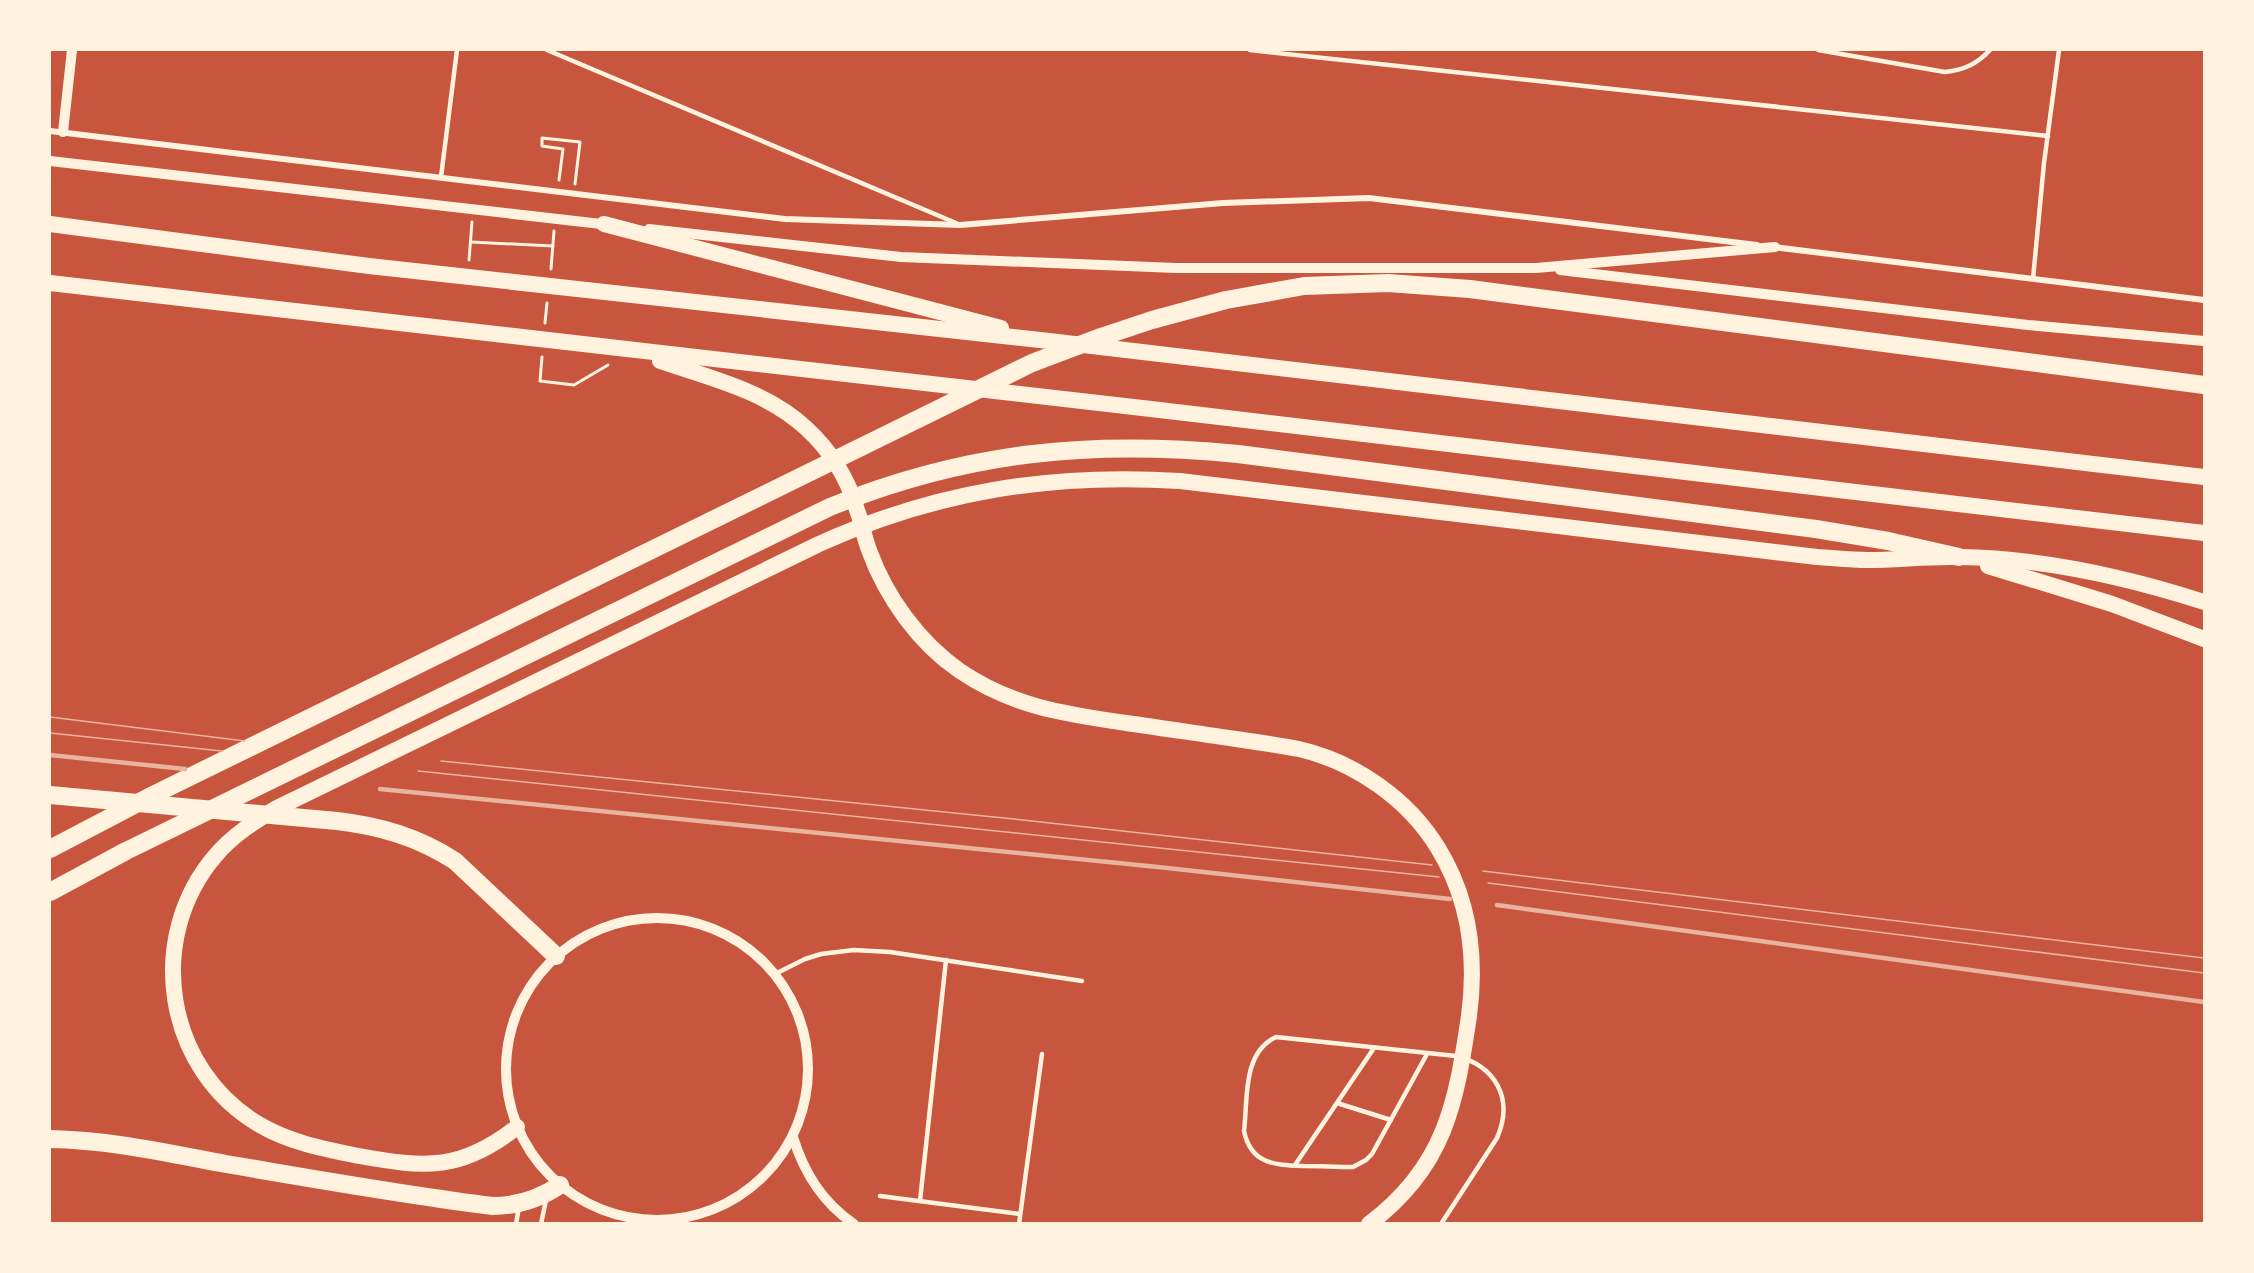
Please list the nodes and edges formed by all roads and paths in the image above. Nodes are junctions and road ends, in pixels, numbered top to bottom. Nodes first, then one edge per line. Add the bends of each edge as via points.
1 (72, 50) edge
2 (457, 50) edge
3 (547, 50) edge
4 (1250, 50) edge
5 (1818, 50) edge
6 (1990, 50) edge
7 (2059, 50) edge
8 (50, 131) edge
9 (63, 132) junction
10 (2048, 136) junction
11 (50, 161) edge
12 (441, 177) junction
13 (559, 181) dead end
14 (574, 193) junction
15 (473, 209) junction
16 (50, 224) edge
17 (555, 224) dead end
18 (604, 224) junction
19 (960, 225) junction
20 (471, 242) junction
21 (553, 246) junction
22 (1775, 247) junction
23 (1536, 268) junction
24 (468, 277) junction
25 (550, 279) dead end
26 (2033, 280) junction
27 (50, 283) edge
28 (2205, 300) edge
29 (547, 302) dead end
30 (545, 324) dead end
31 (1048, 341) junction
32 (2205, 341) edge
33 (543, 347) dead end
34 (632, 351) junction
35 (2205, 385) edge
36 (2205, 477) edge
37 (2176, 530) junction
38 (2205, 533) edge
39 (2205, 539) edge
40 (1959, 557) junction
41 (2205, 602) edge
42 (2205, 639) edge
43 (50, 795) edge
44 (50, 849) edge
45 (50, 892) edge
46 (556, 956) junction
47 (946, 960) junction
48 (774, 974) junction
49 (1083, 981) dead end
50 (1374, 1048) junction
51 (1042, 1054) dead end
52 (1427, 1054) junction
53 (1337, 1103) junction
54 (1391, 1120) junction
55 (517, 1127) junction
56 (793, 1137) junction
57 (50, 1139) edge
58 (1295, 1165) junction
59 (554, 1189) junction
60 (880, 1196) dead end
61 (920, 1201) junction
62 (519, 1204) junction
63 (1020, 1214) junction
64 (674, 1219) junction
65 (516, 1224) edge
66 (541, 1224) edge
67 (686, 1224) edge
68 (854, 1224) edge
69 (1019, 1224) edge
70 (1370, 1224) edge
71 (1441, 1224) edge

1 - 9 street
2 - 12 lane
3 - 19 lane
4 - 10 lane
5 - 6 lane via 1945,72 1972,65
7 - 10 lane
8 - 9 street
9 - 12 street
10 - 26 lane
11 - 15 street
12 - 14 street
13 - 14 path via 562,149 542,146 542,138 580,142
14 - 19 street via 785,219
15 - 18 street
15 - 20 path
16 - 24 highway
17 - 21 path
18 - 23 street via 901,257 1176,268
18 - 31 highway
19 - 22 street via 1223,202 1369,198
20 - 21 path
20 - 24 path
21 - 25 path
22 - 23 street
22 - 26 street
23 - 32 street via 2028,325
24 - 31 highway
26 - 28 street
27 - 34 highway
29 - 30 path
31 - 36 highway
33 - 34 path via 540,381 574,385
34 - 37 highway
34 - 70 highway via 756,395 805,427 842,473 868,549 890,594 920,634 956,668 996,692 1040,709 1301,750 1366,777 1420,823 1446,862 1464,906 1473,952 1471,999 1449,1120 1414,1182
35 - 44 highway via 1470,289 1388,283 1304,286 1226,300 1111,333 1032,363
37 - 38 highway
37 - 39 highway
40 - 41 highway via 2034,562
40 - 42 highway via 2112,604
40 - 45 highway via 1816,529 1281,459 1185,449 1089,448 1036,453 952,468 830,507 126,851
40 - 55 highway via 1817,557 1180,481 1100,478 972,493 909,509 848,531 277,808 217,854 198,879 184,907 174,947 173,989 190,1049 212,1084 234,1106 278,1135 318,1148 404,1164 439,1164 472,1155
43 - 46 highway via 337,821 398,833 455,861
46 - 48 street via 598,930 618,923 662,918 694,923 724,934 743,945
46 - 55 street via 521,1001 507,1042 506,1085
47 - 48 lane via 890,952 838,951 805,959
47 - 49 lane
47 - 61 lane
48 - 56 street via 797,1011 808,1053 806,1096
50 - 52 lane
50 - 53 lane
50 - 58 lane via 1276,1037 1256,1054 1251,1068 1246,1139 1254,1153 1268,1162
51 - 63 lane
52 - 54 lane
52 - 71 lane via 1456,1056 1478,1064 1495,1080 1504,1102 1497,1138
53 - 54 lane
53 - 58 lane
54 - 58 lane via 1372,1154 1360,1164
55 - 59 street
56 - 64 street via 752,1187 715,1209
56 - 68 street via 817,1189
57 - 62 highway via 150,1149 480,1205
59 - 62 highway
59 - 64 street via 609,1213 641,1219
59 - 66 lane
60 - 61 lane
61 - 63 lane
62 - 65 lane
63 - 69 lane
64 - 67 street

